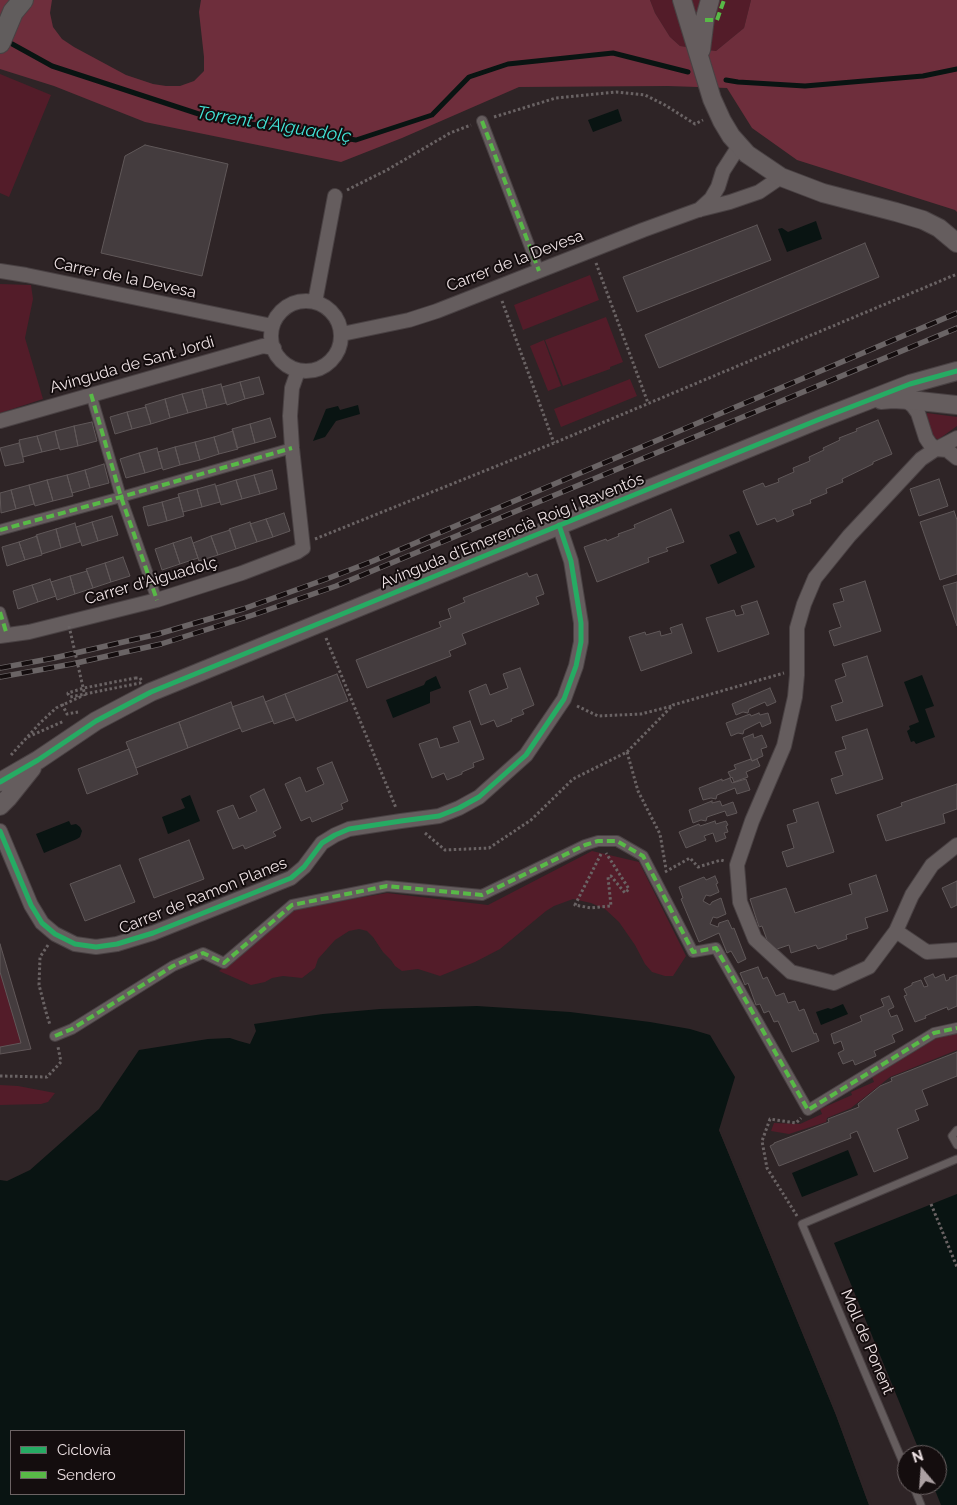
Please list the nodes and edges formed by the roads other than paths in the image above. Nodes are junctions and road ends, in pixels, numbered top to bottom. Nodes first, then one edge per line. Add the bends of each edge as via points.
1 (23, 0) edge
2 (682, 0) edge
3 (710, 0) edge
4 (4, 35) edge
5 (700, 58) junction
6 (482, 121) road end
7 (739, 146) junction
8 (781, 177) junction
9 (335, 196) road end
10 (698, 210) junction
11 (957, 243) edge
12 (0, 271) edge
13 (539, 271) junction
14 (315, 302) junction
15 (272, 326) junction
16 (342, 334) junction
17 (274, 348) junction
18 (298, 371) junction
19 (957, 371) edge
20 (92, 394) junction
21 (904, 399) junction
22 (870, 400) junction
23 (957, 405) edge
24 (0, 421) edge
25 (957, 438) edge
26 (292, 448) junction
27 (936, 449) junction
28 (957, 458) edge
29 (121, 498) junction
30 (558, 525) junction
31 (0, 530) edge
32 (157, 600) junction
33 (0, 612) edge
34 (3, 635) edge
35 (38, 760) junction
36 (0, 782) edge
37 (0, 806) edge
38 (0, 831) edge
39 (957, 845) edge
40 (896, 931) junction
41 (957, 950) edge
42 (957, 1028) edge
43 (55, 1036) road end
44 (957, 1130) edge
45 (957, 1146) edge
46 (957, 1159) edge
47 (897, 1448) edge

1 - 4 main road via 13,12
2 - 5 street
3 - 5 street
5 - 7 street via 712,100
6 - 13 street
7 - 8 street
7 - 10 street, Carrer de la Devesa via 711,199
8 - 10 street, Carrer de la Devesa via 759,192
8 - 11 street via 823,193 923,220
9 - 14 street
10 - 13 street, Carrer de la Devesa
12 - 15 street, Carrer de la Devesa
13 - 16 street, Carrer de la Devesa via 409,320
14 - 15 street via 301,302 285,308
14 - 16 street via 336,317
15 - 17 street
16 - 18 street via 336,355 327,363
17 - 18 street via 283,363
17 - 20 street, Avinguda de Sant Jordi via 263,346
18 - 26 street via 290,416
19 - 22 street, Avinguda d'Emerencià Roig i Raventós via 910,384
20 - 24 street, Avinguda de Sant Jordi
20 - 29 street
21 - 22 street, Avinguda d'Emerencià Roig i Raventós
21 - 23 street, Avinguda d'Emerencià Roig i Raventós
21 - 27 street via 918,413 926,438
22 - 30 street, Avinguda d'Emerencià Roig i Raventós
25 - 27 street
26 - 29 street
26 - 32 street, Carrer d'Aiguadolç via 303,548 242,573
27 - 28 street via 947,450
27 - 40 street via 921,459 815,578 797,628 795,697 784,746 737,865 740,902 755,939 791,972 834,983 869,967
29 - 31 street
29 - 32 street
30 - 35 street, Avinguda d'Emerencià Roig i Raventós via 76,725
30 - 38 street, Carrer de Ramon Planes via 571,560 581,623 576,666 564,699 526,755 479,797 439,816 335,835 322,843 291,878 153,933 96,947 75,944 54,934 42,923
32 - 34 street, Carrer d'Aiguadolç
33 - 34 street
35 - 36 street
35 - 37 street
39 - 40 street via 932,865 912,895
40 - 41 street via 927,952
42 - 43 street via 934,1033 808,1110 716,948 693,952 643,856 617,841 598,841 482,895 387,886 292,905 224,963 203,954 172,966 72,1029
44 - 45 lane via 952,1136
46 - 47 lane, Moll de Ponent via 802,1224

